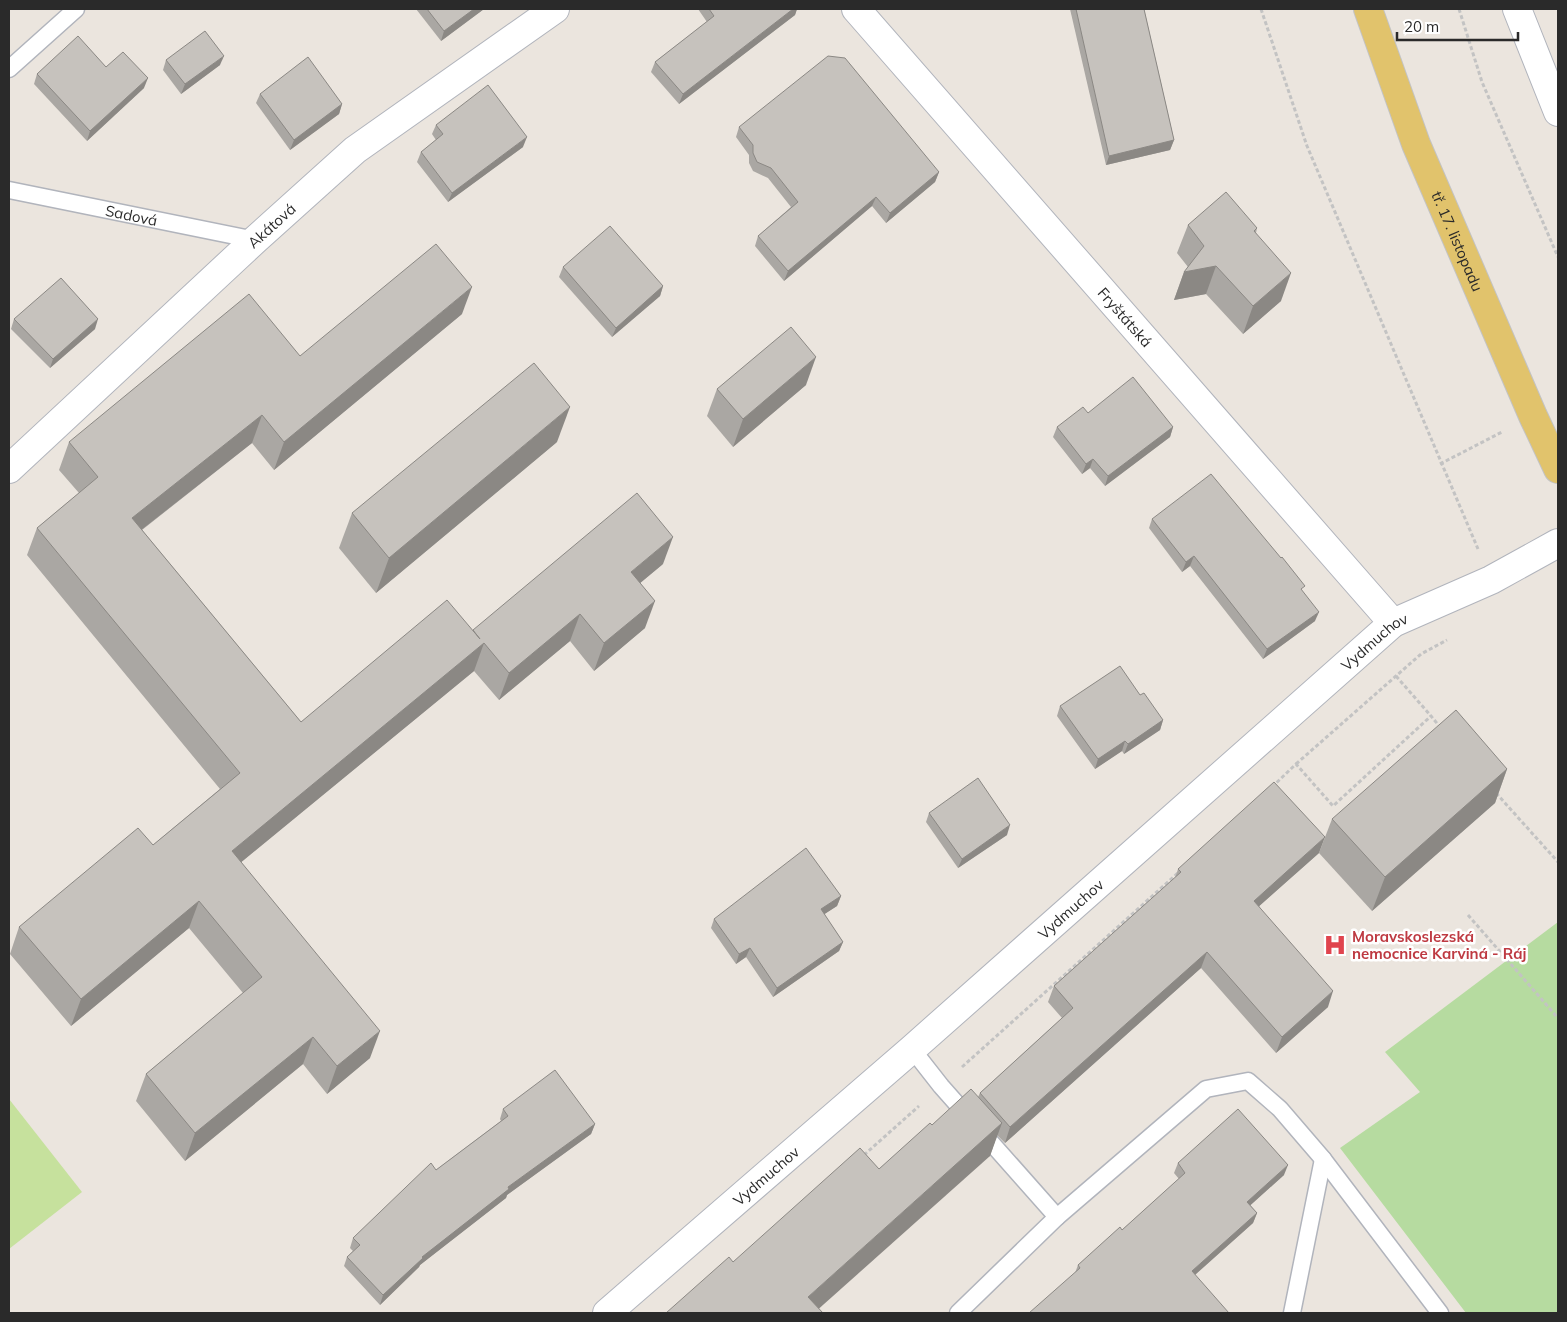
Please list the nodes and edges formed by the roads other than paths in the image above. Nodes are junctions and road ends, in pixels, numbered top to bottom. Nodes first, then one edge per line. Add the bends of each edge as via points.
1 (76, 9) edge
2 (554, 9) edge
3 (856, 9) edge
4 (1368, 9) edge
5 (1517, 9) edge
6 (9, 69) edge
7 (1558, 112) edge
8 (9, 190) edge
9 (255, 240) junction
10 (9, 469) edge
11 (1558, 469) edge
12 (1558, 543) edge
13 (1393, 624) junction
14 (912, 1048) junction
15 (1323, 1158) junction
16 (1058, 1217) junction
17 (607, 1313) edge
18 (958, 1313) edge
19 (1292, 1313) edge
20 (1440, 1313) edge

1 - 6 lane
2 - 9 street, Akátová via 355,150
3 - 13 street, Fryštátská
4 - 11 main road, tř. 17. listopadu via 1416,144
5 - 7 street
8 - 9 lane, Sadová
9 - 10 street, Akátová
12 - 13 street, Vydmuchov via 1491,580
13 - 14 street, Vydmuchov
14 - 16 lane
14 - 17 street, Vydmuchov
15 - 16 lane via 1280,1109 1248,1081 1206,1089
15 - 19 lane
15 - 20 lane
16 - 18 lane

